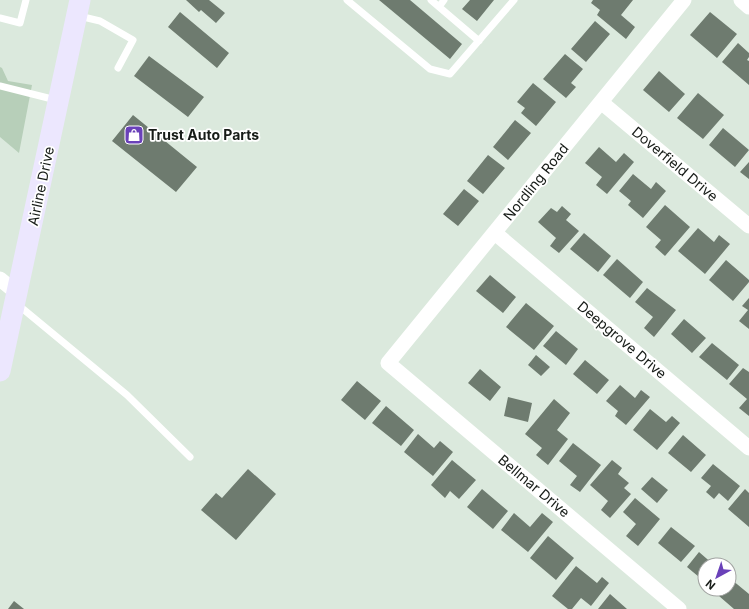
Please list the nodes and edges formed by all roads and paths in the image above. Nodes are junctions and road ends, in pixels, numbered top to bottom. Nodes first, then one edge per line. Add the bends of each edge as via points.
1 (26, 0) edge
2 (347, 0) edge
3 (431, 0) edge
4 (444, 0) edge
5 (514, 0) edge
6 (684, 0) edge
7 (740, 0) edge
8 (439, 6) junction
9 (749, 7) edge
10 (78, 8) edge
11 (0, 18) edge
12 (479, 41) junction
13 (118, 68) dead end
14 (0, 86) edge
15 (59, 101) junction
16 (601, 102) junction
17 (749, 226) edge
18 (495, 233) junction
19 (0, 279) edge
20 (16, 297) junction
21 (388, 363) joint
22 (0, 371) edge
23 (749, 448) edge
24 (190, 457) dead end
25 (679, 609) edge

1 - 11 lane via 20,23
2 - 12 lane via 430,69 450,74
3 - 8 lane
4 - 8 lane
5 - 12 lane
6 - 16 street, Nordling Road
7 - 9 street
8 - 12 lane
10 - 13 lane via 133,40
10 - 15 main road, Airline Drive
14 - 15 lane
15 - 20 main road, Airline Drive
16 - 17 street, Doverfield Drive
16 - 18 street, Nordling Road
18 - 21 street, Nordling Road
18 - 23 street, Deepgrove Drive
19 - 20 street
20 - 22 main road, Airline Drive
20 - 24 lane via 127,395
21 - 25 street, Bellmar Drive

